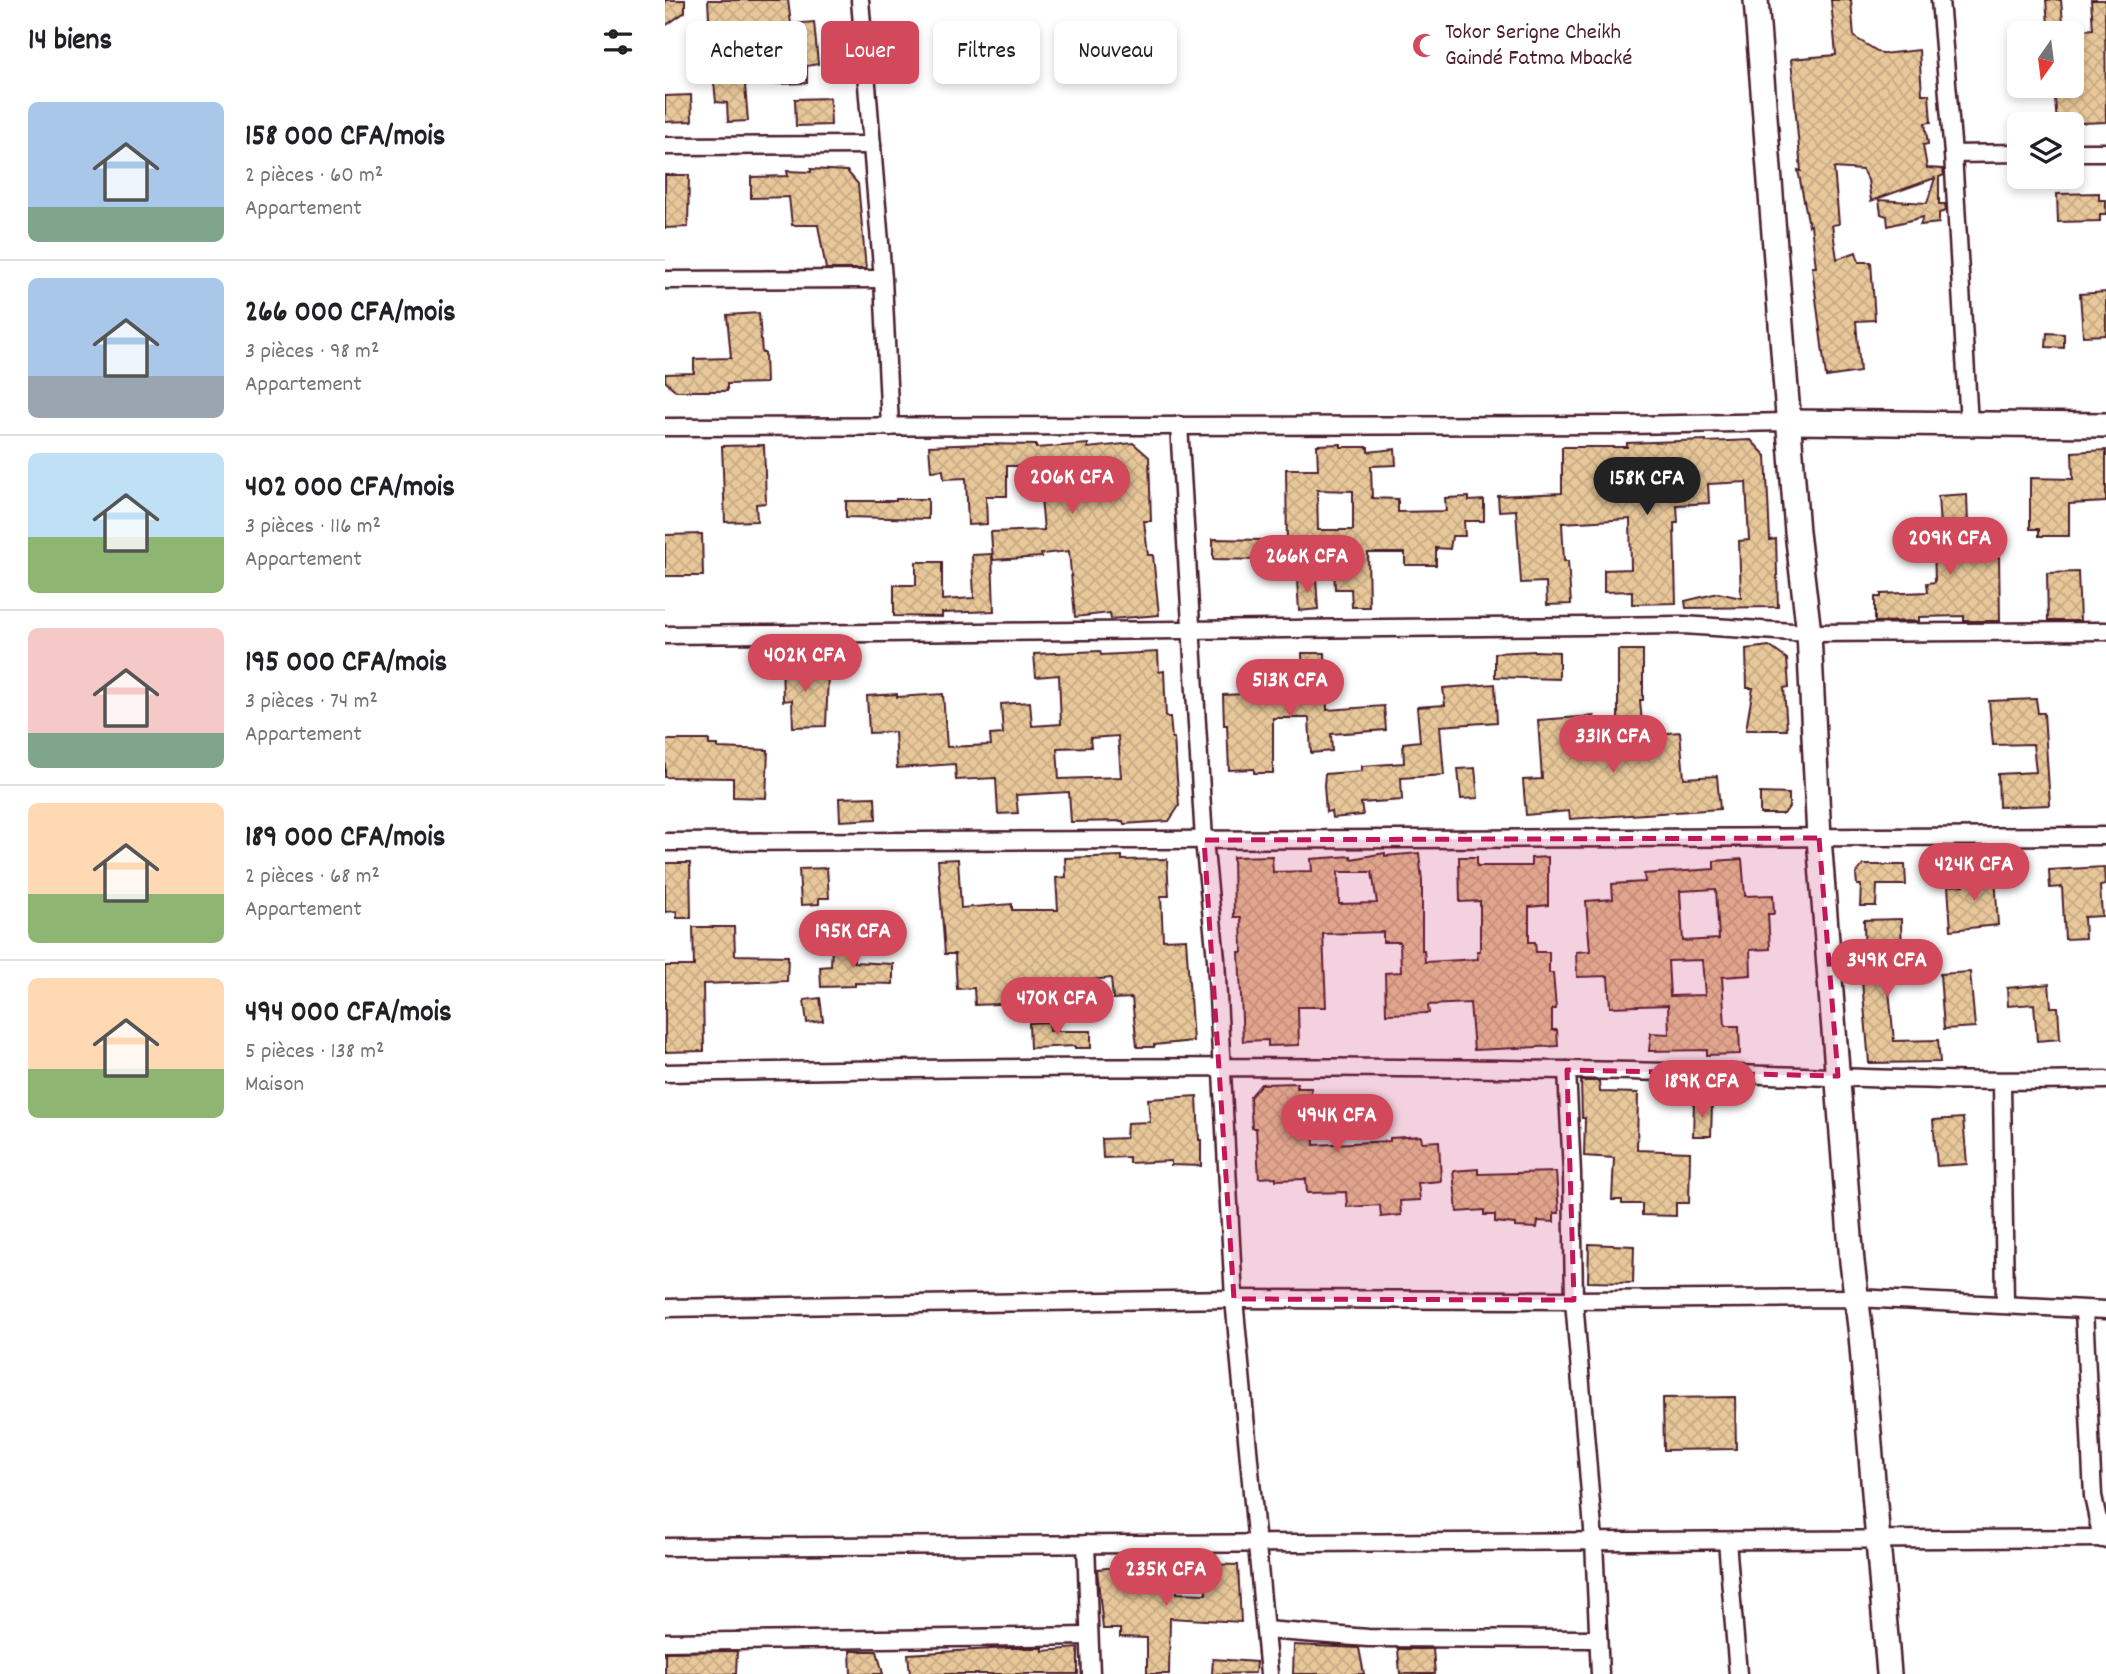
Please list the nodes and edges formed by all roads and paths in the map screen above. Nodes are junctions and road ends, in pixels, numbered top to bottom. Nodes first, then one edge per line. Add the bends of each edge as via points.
1 (860, 0) edge
2 (1756, 0) edge
3 (1940, 0) edge
4 (872, 145) junction
5 (665, 146) edge
6 (2084, 152) edge
7 (2106, 152) edge
8 (2007, 153) edge
9 (1953, 154) junction
10 (883, 279) junction
11 (665, 280) edge
12 (1789, 422) junction
13 (1969, 424) junction
14 (1179, 425) junction
15 (2106, 425) edge
16 (890, 426) junction
17 (665, 427) edge
18 (1191, 630) junction
19 (2106, 631) edge
20 (1809, 633) junction
21 (665, 635) edge
22 (2106, 836) edge
23 (1819, 838) junction
24 (1204, 840) junction
25 (665, 842) edge
26 (1221, 1067) junction
27 (1567, 1070) junction
28 (665, 1073) edge
29 (1838, 1076) junction
30 (2106, 1080) edge
31 (2002, 1083) junction
32 (1856, 1298) junction
33 (1234, 1299) junction
34 (1574, 1300) junction
35 (2005, 1304) junction
36 (665, 1308) edge
37 (2084, 1310) junction
38 (2106, 1310) edge
39 (2104, 1539) edge
40 (1879, 1540) junction
41 (1594, 1541) junction
42 (1727, 1541) junction
43 (1086, 1544) junction
44 (1257, 1544) junction
45 (665, 1547) edge
46 (1265, 1630) junction
47 (1089, 1636) junction
48 (1598, 1639) junction
49 (665, 1642) edge
50 (1091, 1674) edge
51 (1269, 1674) edge
52 (1600, 1674) edge
53 (1738, 1674) edge
54 (1889, 1674) edge

1 - 4 street
2 - 12 main road
3 - 9 street
4 - 5 street
4 - 10 street
6 - 7 street
8 - 9 street
9 - 13 street
10 - 11 street
10 - 16 street
12 - 13 main road
12 - 14 street
12 - 20 main road
13 - 15 main road
14 - 16 street
14 - 18 street
16 - 17 street
18 - 20 street via 1683,625
18 - 21 street
18 - 24 street
19 - 20 street
20 - 23 main road
22 - 23 street
23 - 24 street
23 - 29 main road
24 - 25 street
24 - 26 street
26 - 27 street
26 - 28 street
26 - 33 street
27 - 29 street
27 - 34 street
29 - 31 street
29 - 32 main road
30 - 31 street
31 - 35 street
32 - 34 street
32 - 35 street
32 - 40 main road
33 - 34 street
33 - 36 street
33 - 44 street
34 - 41 street
35 - 37 street
37 - 38 street
37 - 39 street via 2093,1496
39 - 40 street
40 - 42 street
40 - 54 main road
41 - 42 street
41 - 44 street
41 - 48 street
42 - 53 street
43 - 44 street
43 - 45 street
43 - 47 street
44 - 46 street
46 - 48 street via 1368,1638
46 - 51 street
47 - 49 street
47 - 50 street
48 - 52 street

